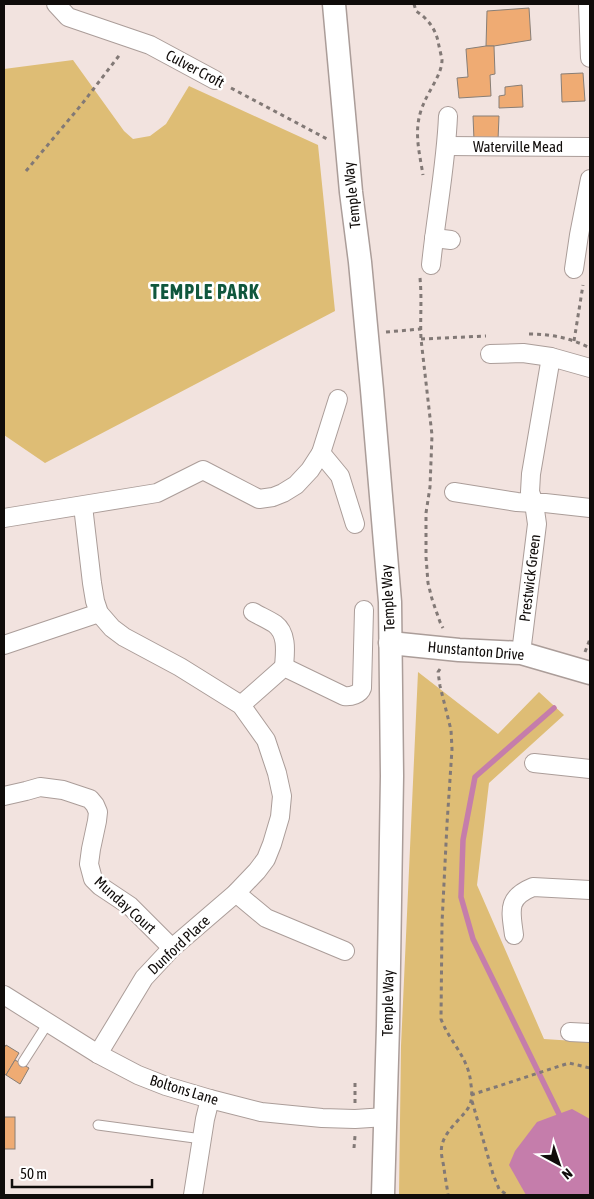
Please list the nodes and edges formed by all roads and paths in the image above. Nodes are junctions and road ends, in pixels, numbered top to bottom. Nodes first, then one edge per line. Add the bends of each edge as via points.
1 (56, 4) edge
2 (334, 4) edge
3 (414, 4) edge
4 (588, 4) edge
5 (132, 39) junction
6 (590, 58) edge
7 (215, 80) joint
8 (448, 116) dead end
9 (334, 142) dead end
10 (447, 146) junction
11 (590, 147) edge
12 (26, 171) dead end
13 (590, 179) edge
14 (422, 182) dead end
15 (425, 268) joint
16 (578, 276) joint
17 (420, 329) junction
18 (381, 332) dead end
19 (574, 341) dead end
20 (490, 354) dead end
21 (550, 357) junction
22 (590, 368) edge
23 (338, 399) dead end
24 (321, 453) junction
25 (454, 492) dead end
26 (534, 503) junction
27 (83, 506) junction
28 (590, 508) edge
29 (4, 518) edge
30 (354, 524) dead end
31 (364, 610) dead end
32 (253, 612) dead end
33 (99, 613) junction
34 (443, 630) dead end
35 (390, 643) junction
36 (4, 645) edge
37 (521, 653) junction
38 (284, 667) junction
39 (442, 667) dead end
40 (590, 673) edge
41 (241, 705) junction
42 (534, 762) dead end
43 (590, 769) edge
44 (4, 796) edge
45 (590, 890) edge
46 (236, 892) junction
47 (514, 935) dead end
48 (172, 948) junction
49 (345, 951) dead end
50 (4, 995) edge
51 (48, 1023) junction
52 (570, 1032) dead end
53 (590, 1033) edge
54 (98, 1054) junction
55 (23, 1062) dead end
56 (590, 1068) edge
57 (355, 1083) dead end
58 (355, 1088) dead end
59 (472, 1095) junction
60 (210, 1099) junction
61 (472, 1100) junction
62 (386, 1117) junction
63 (98, 1125) dead end
64 (202, 1140) junction
65 (354, 1143) dead end
66 (354, 1148) dead end
67 (192, 1195) edge
68 (383, 1195) edge
69 (448, 1195) edge
70 (507, 1195) edge

1 - 5 street, Culver Croft via 68,17
2 - 35 street, Temple Way via 372,390 390,602
3 - 14 path via 416,11 433,28 442,62 419,118
4 - 6 street
5 - 7 street, Culver Croft
5 - 12 path
7 - 9 path, Culver Croft
8 - 10 street
10 - 11 street, Waterville Mead
10 - 15 street via 448,192 442,239
13 - 16 street via 579,235
15 - 17 path
16 - 19 path
17 - 18 path
17 - 34 path via 432,434 426,557 428,582
20 - 21 street
21 - 22 street
21 - 26 street, Prestwick Green via 531,474 530,492
23 - 24 street
24 - 27 street via 296,485 273,497 259,500 203,470 157,493
24 - 30 street via 340,476
25 - 26 street
26 - 28 street
26 - 37 street, Prestwick Green via 536,534
27 - 29 street
27 - 33 street, Dunford Place
31 - 38 street via 360,692 344,696
32 - 38 street via 280,629 284,643
33 - 36 street
33 - 41 street, Dunford Place via 124,637
35 - 37 street, Hunstanton Drive
35 - 62 street, Temple Way via 392,776
37 - 40 street, Hunstanton Drive
38 - 41 street
39 - 59 path via 438,672 452,749 442,923 441,1019 463,1057
41 - 46 street, Dunford Place via 266,740 282,796 280,817 266,859
42 - 43 street
44 - 48 street, Munday Court via 40,787 90,799 98,812 90,849 93,879 130,906
45 - 47 street via 533,886 519,894 511,909
46 - 48 street, Dunford Place
46 - 49 street via 266,918
48 - 54 street, Dunford Place via 144,978
50 - 51 street, Boltons Lane
51 - 54 street, Boltons Lane
51 - 55 lane
52 - 53 street
54 - 60 street, Boltons Lane via 138,1075
56 - 59 path via 569,1063
57 - 58 path
59 - 61 path
60 - 62 street, Boltons Lane via 261,1112 322,1118
60 - 64 street
61 - 69 path via 470,1107 446,1134 442,1146
61 - 70 path via 493,1174 499,1188
62 - 68 street, Temple Way
63 - 64 lane
64 - 67 street
65 - 66 path

